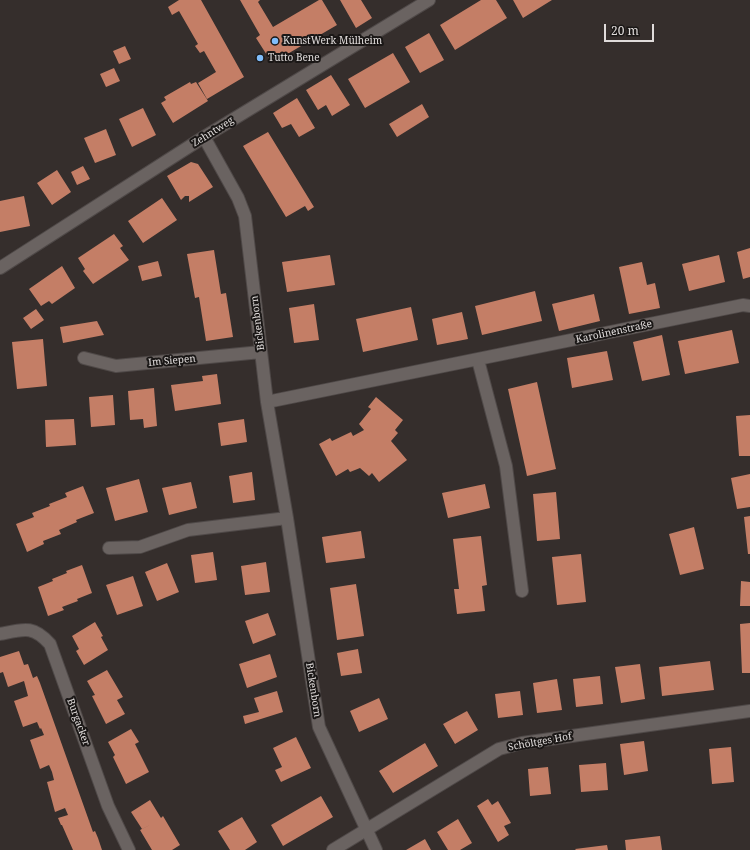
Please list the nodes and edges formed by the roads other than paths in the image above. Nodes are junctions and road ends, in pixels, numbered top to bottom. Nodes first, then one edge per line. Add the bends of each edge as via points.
1 (428, 0) edge
2 (204, 137) junction
3 (0, 268) edge
4 (750, 306) edge
5 (261, 352) junction
6 (84, 358) dead end
7 (478, 360) junction
8 (267, 402) junction
9 (287, 518) junction
10 (109, 548) dead end
11 (522, 591) dead end
12 (0, 634) edge
13 (750, 711) edge
14 (366, 830) junction
15 (129, 850) edge
16 (333, 850) edge
17 (376, 850) edge

1 - 2 street, Zehntweg
2 - 3 street, Zehntweg
2 - 5 street, Bickenborn via 238,198 245,216
4 - 7 street, Karolinenstraße via 743,305
5 - 6 street, Im Siepen via 116,366
5 - 8 street, Bickenborn
7 - 8 street, Karolinenstraße
7 - 11 street via 506,466
8 - 9 street, Bickenborn
9 - 10 street via 188,530 140,547
9 - 14 street, Bickenborn via 319,727
12 - 15 street, Burgacker via 27,629 41,634 50,644 108,806
13 - 14 street, Schöltges Hof via 522,743 499,749
14 - 16 street, Schöltges Hof
14 - 17 street, Bickenborn

